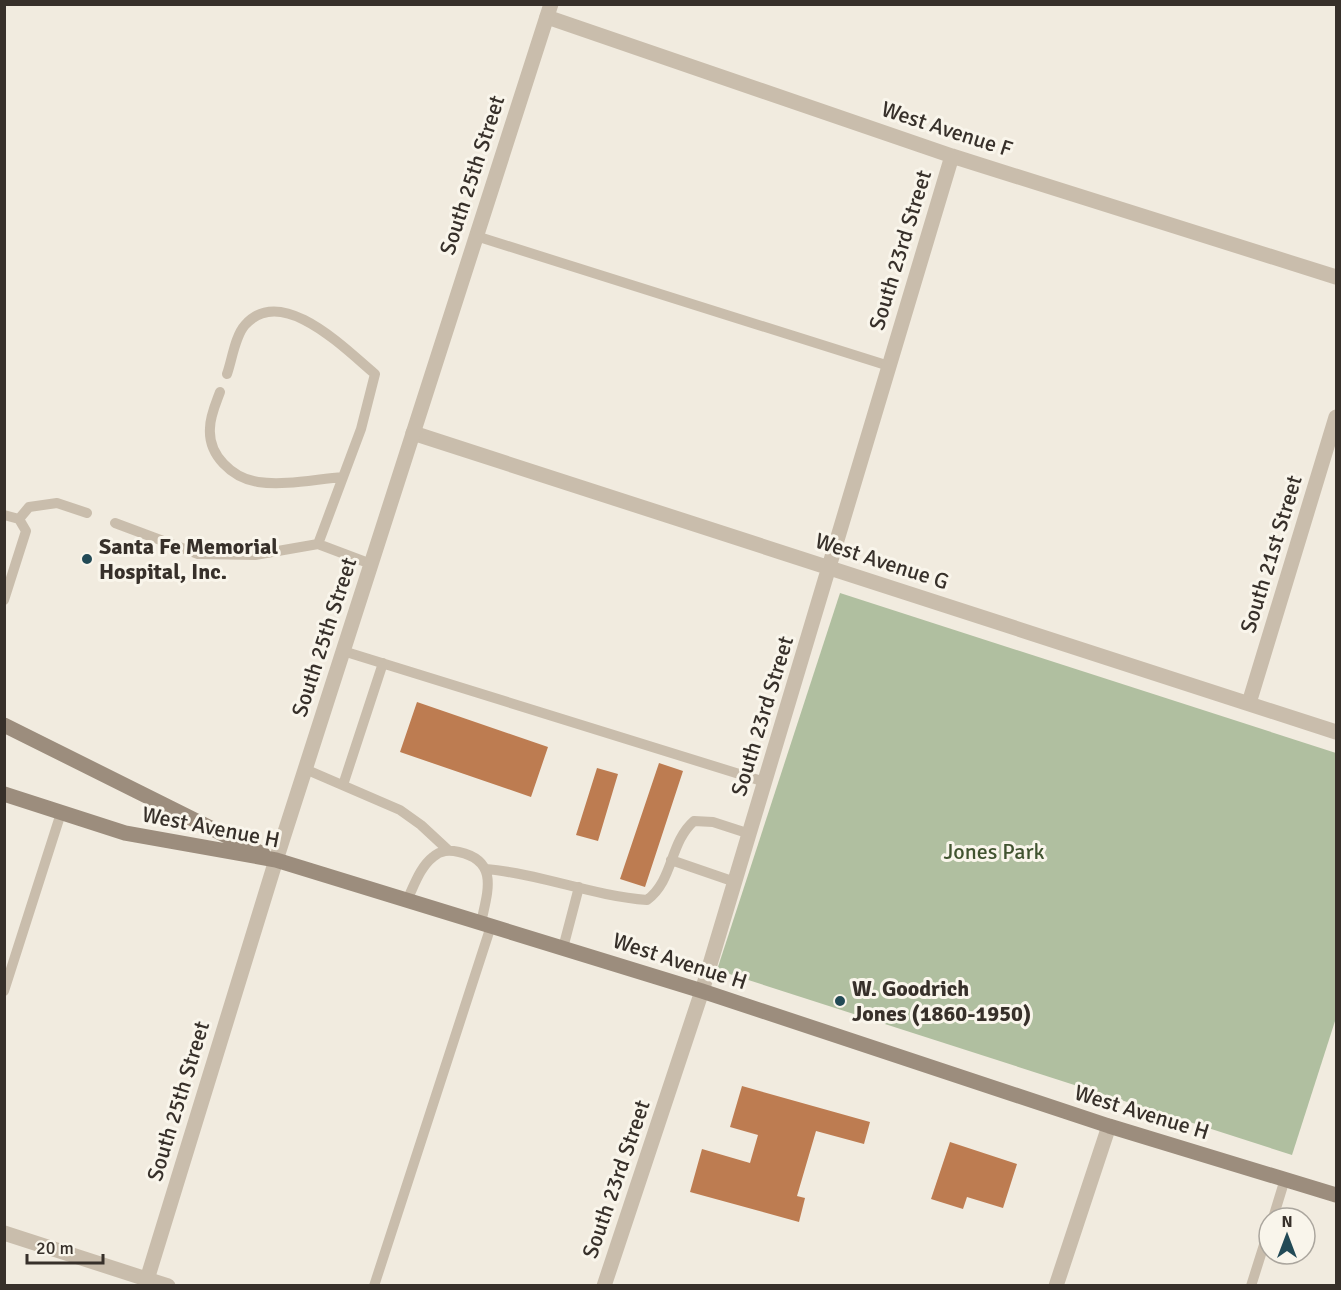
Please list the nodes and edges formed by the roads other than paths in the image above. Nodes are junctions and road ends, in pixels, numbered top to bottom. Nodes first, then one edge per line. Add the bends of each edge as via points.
1 (549, 11) edge
2 (952, 156) junction
3 (476, 236) junction
4 (1336, 277) edge
5 (889, 366) junction
6 (227, 374) dead end
7 (220, 392) dead end
8 (1336, 417) edge
9 (413, 434) junction
10 (343, 477) junction
11 (87, 513) dead end
12 (4, 515) edge
13 (19, 519) junction
14 (115, 523) dead end
15 (318, 544) junction
16 (371, 564) junction
17 (830, 568) junction
18 (4, 600) edge
19 (343, 651) junction
20 (383, 663) junction
21 (1249, 703) junction
22 (4, 724) edge
23 (1336, 732) edge
24 (305, 770) junction
25 (765, 782) junction
26 (343, 785) junction
27 (4, 794) edge
28 (62, 813) junction
29 (750, 834) junction
30 (448, 850) junction
31 (276, 860) junction
32 (671, 860) junction
33 (486, 869) junction
34 (735, 882) junction
35 (579, 887) junction
36 (407, 900) junction
37 (486, 925) junction
38 (562, 948) junction
39 (4, 990) edge
40 (702, 991) junction
41 (1108, 1126) junction
42 (1285, 1179) junction
43 (1336, 1195) edge
44 (1277, 1206) edge
45 (4, 1233) edge
46 (1257, 1266) edge
47 (146, 1282) edge
48 (168, 1286) edge
49 (374, 1286) edge
50 (604, 1286) edge
51 (1056, 1286) edge
52 (1251, 1286) edge

1 - 2 street, West Avenue F
1 - 3 street, South 25th Street
2 - 4 street, West Avenue F
2 - 5 street, South 23rd Street
3 - 5 lane
3 - 9 street, South 25th Street
5 - 17 street, South 23rd Street
6 - 10 lane via 243,327 255,316 272,312 297,315 375,374
7 - 10 lane via 210,426 210,444 232,472 257,482
8 - 21 street, South 21st Street
9 - 16 street, South 25th Street
9 - 17 street, West Avenue G
10 - 15 lane
11 - 13 lane via 57,503 29,507
12 - 13 lane
13 - 18 lane via 26,531
14 - 15 lane via 198,554 255,555
15 - 16 lane
16 - 19 street, South 25th Street
17 - 21 street, West Avenue G
17 - 25 street, South 23rd Street
19 - 20 lane
19 - 24 street, South 25th Street
20 - 25 lane
20 - 26 lane
21 - 23 street, West Avenue G
22 - 31 main road
24 - 26 lane
24 - 31 street, South 25th Street
25 - 29 street, South 23rd Street
26 - 30 lane via 399,810
27 - 28 main road, West Avenue H
28 - 31 main road, West Avenue H via 125,833
28 - 39 lane
29 - 32 lane via 713,822 694,821 682,832
29 - 34 street, South 23rd Street
30 - 33 lane via 478,860
30 - 36 lane via 434,855 424,865
31 - 36 main road, West Avenue H
31 - 47 street, South 25th Street
32 - 34 lane
32 - 35 lane via 659,891 647,900
33 - 35 lane via 518,872
33 - 37 lane
34 - 40 street, South 23rd Street
35 - 38 lane
36 - 37 main road, West Avenue H
37 - 38 main road, West Avenue H
37 - 49 lane
38 - 40 main road, West Avenue H
40 - 41 main road, West Avenue H
40 - 50 street, South 23rd Street
41 - 42 main road, West Avenue H
41 - 51 street
42 - 43 main road, West Avenue H
42 - 44 lane
45 - 47 street
46 - 52 lane
47 - 48 street

